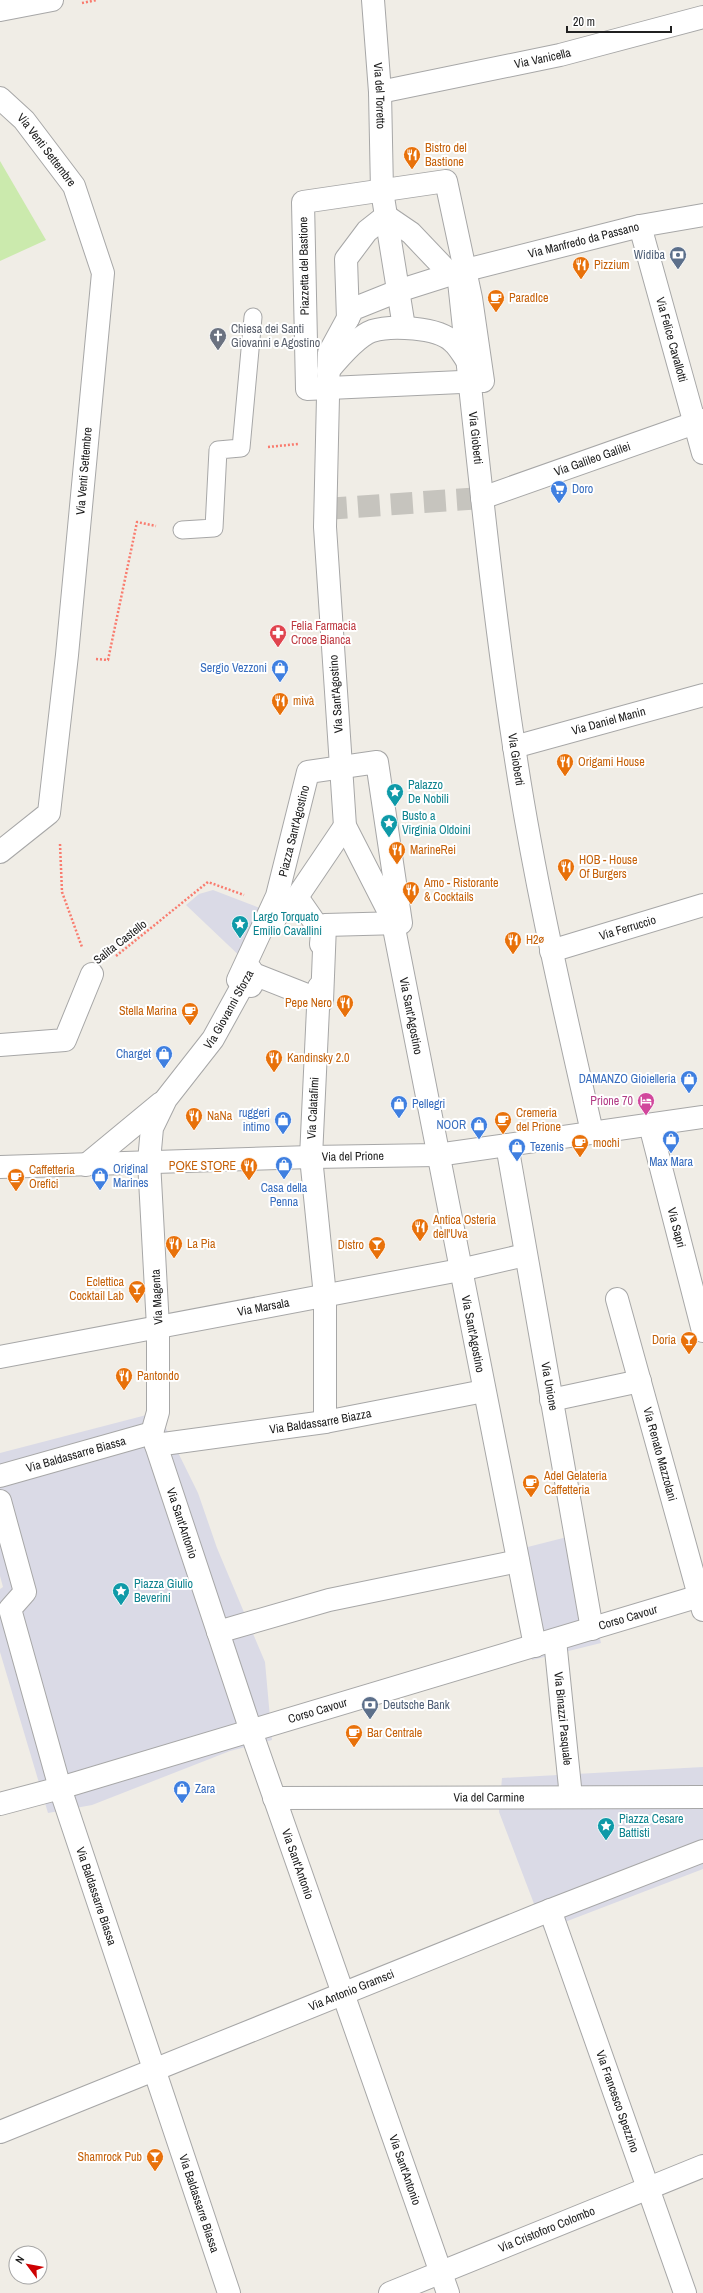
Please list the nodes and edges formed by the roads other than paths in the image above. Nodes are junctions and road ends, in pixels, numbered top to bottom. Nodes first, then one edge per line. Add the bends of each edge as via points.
1 (52, 0) edge
2 (373, 0) edge
3 (0, 10) edge
4 (703, 17) edge
5 (380, 92) junction
6 (0, 98) edge
7 (382, 191) junction
8 (703, 215) edge
9 (386, 216) junction
10 (640, 226) junction
11 (458, 272) junction
12 (398, 291) junction
13 (253, 318) dead end
14 (348, 319) junction
15 (404, 327) junction
16 (469, 372) junction
17 (328, 379) junction
18 (698, 421) edge
19 (703, 453) edge
20 (482, 498) junction
21 (182, 530) dead end
22 (703, 695) edge
23 (514, 747) junction
24 (341, 767) junction
25 (345, 826) junction
26 (0, 852) edge
27 (297, 898) junction
28 (703, 905) edge
29 (393, 923) junction
30 (551, 951) junction
31 (92, 974) road end
32 (245, 983) junction
33 (319, 1000) junction
34 (0, 1045) edge
35 (166, 1099) junction
36 (703, 1116) edge
37 (650, 1125) junction
38 (592, 1132) junction
39 (507, 1145) junction
40 (437, 1155) junction
41 (310, 1157) junction
42 (149, 1162) junction
43 (86, 1165) junction
44 (0, 1167) edge
45 (526, 1256) junction
46 (460, 1270) junction
47 (325, 1296) junction
48 (617, 1299) dead end
49 (158, 1327) junction
50 (703, 1331) edge
51 (0, 1356) edge
52 (640, 1381) junction
53 (484, 1391) junction
54 (551, 1400) junction
55 (325, 1422) junction
56 (154, 1439) junction
57 (0, 1476) edge
58 (0, 1501) edge
59 (518, 1561) junction
60 (702, 1601) edge
61 (592, 1629) junction
62 (218, 1632) junction
63 (555, 1640) junction
64 (535, 1646) junction
65 (251, 1731) junction
66 (60, 1788) junction
67 (571, 1797) junction
68 (703, 1797) edge
69 (274, 1798) junction
70 (0, 1804) edge
71 (703, 1851) edge
72 (550, 1910) junction
73 (343, 1994) junction
74 (156, 2071) junction
75 (0, 2132) edge
76 (703, 2166) edge
77 (648, 2190) junction
78 (440, 2273) junction
79 (229, 2293) edge
80 (390, 2293) edge
81 (448, 2293) edge
82 (685, 2293) edge

1 - 3 street
2 - 5 street, Via del Torretto
4 - 5 street, Via Vanicella via 560,55
5 - 7 street, Via del Torretto
6 - 26 street, Via Venti Settembre via 24,120 74,186 103,273 49,813
7 - 9 street
7 - 11 street, Piazzetta del Bastione via 446,181
7 - 17 street, Piazzetta del Bastione via 303,202 307,388
8 - 10 street, Via Manfredo da Passano
9 - 11 street
9 - 12 street
9 - 14 street via 366,230 346,259
10 - 11 street, Via Manfredo da Passano
10 - 18 street, Via Felice Cavallotti
11 - 12 street
11 - 16 street, Piazzetta del Bastione via 472,298 483,381
12 - 14 street via 353,310
12 - 15 street
13 - 21 lane via 241,448 218,450 214,528
14 - 17 street via 329,353
15 - 16 street via 426,330 452,341
15 - 17 street via 372,331 345,353
16 - 17 street, Piazzetta del Bastione
16 - 20 street, Via Gioberti
17 - 24 street, Via Sant'Agostino via 325,527
18 - 19 street, Via Felice Cavallotti
18 - 20 street, Via Galileo Galilei
20 - 23 street, Via Gioberti
22 - 23 street, Via Daniel Manin
23 - 30 street, Via Gioberti
24 - 25 street, Via Sant'Agostino
24 - 29 street, Piazza Sant'Agostino via 377,762 401,923
24 - 32 street, Piazza Sant'Agostino via 308,772 277,896 238,980
25 - 27 street
25 - 29 street, Via Sant'Agostino
27 - 32 street, Via Giovanni Sforza via 280,909
27 - 33 street, Via Calatafimi via 322,934
28 - 30 street, Via Ferruccio
29 - 33 street via 325,925 322,1001
29 - 40 street, Via Sant'Agostino
30 - 38 street, Via Gioberti
31 - 34 street via 65,1040
32 - 33 street via 251,986 256,974
32 - 35 street, Via Giovanni Sforza via 213,1039
33 - 41 street, Via Calatafimi
35 - 42 street, Via Giovanni Sforza via 152,1128
35 - 43 street, Via Giovanni Sforza
36 - 37 street, Via del Prione
37 - 38 street, Via del Prione
37 - 50 street, Via Sapri
38 - 39 street, Via del Prione
39 - 40 street, Via del Prione
39 - 45 street, Via Unione
40 - 41 street, Via del Prione
40 - 46 street, Via Sant'Agostino
41 - 42 street, Via del Prione
41 - 47 street, Via Calatafimi
42 - 43 street, Via del Prione
42 - 49 street, Via Magenta
43 - 44 street, Via del Prione
45 - 46 street, Via Marsala
45 - 54 street, Via Unione
46 - 47 street, Via Marsala
46 - 53 street, Via Sant'Agostino
47 - 49 street, Via Marsala
47 - 55 street, Via Calatafimi
48 - 52 street, Via Renato Mazzolani
49 - 51 street, Via Marsala
49 - 56 street, Via Magenta via 158,1412
52 - 54 street
52 - 60 street, Via Renato Mazzolani
53 - 55 street, Via Baldassarre Biazza
53 - 59 street, Via Sant'Agostino
54 - 61 street, Via Unione
55 - 56 street, Via Baldassarre Biazza
56 - 57 street, Via Baldassarre Biassa
56 - 62 street, Via Sant'Antonio
58 - 66 street, Via Baldassarre Biassa via 25,1592 10,1609
59 - 62 street via 329,1600
59 - 64 street, Via Sant'Agostino
60 - 61 street, Corso Cavour
61 - 63 street, Corso Cavour
62 - 65 street, Via Sant'Antonio
63 - 64 street, Corso Cavour
63 - 67 street, Via Binazzi Pasquale
64 - 65 street, Corso Cavour
65 - 66 street, Corso Cavour
65 - 69 street, Via Sant'Antonio
66 - 70 street, Corso Cavour
66 - 74 street, Via Baldassarre Biassa
67 - 68 street, Via del Carmine
67 - 69 street, Via del Carmine
69 - 73 street, Via Sant'Antonio
71 - 72 street, Via Antonio Gramsci
72 - 73 street, Via Antonio Gramsci
72 - 77 street, Via Francesco Spezzino
73 - 74 street, Via Antonio Gramsci
73 - 78 street, Via Sant'Antonio
74 - 75 street, Via Antonio Gramsci
74 - 79 street, Via Baldassarre Biassa
76 - 77 street, Via Cristoforo Colombo
77 - 78 street, Via Cristoforo Colombo
77 - 82 street, Via Francesco Spezzino
78 - 80 street, Via Cristoforo Colombo
78 - 81 street, Via Sant'Antonio

